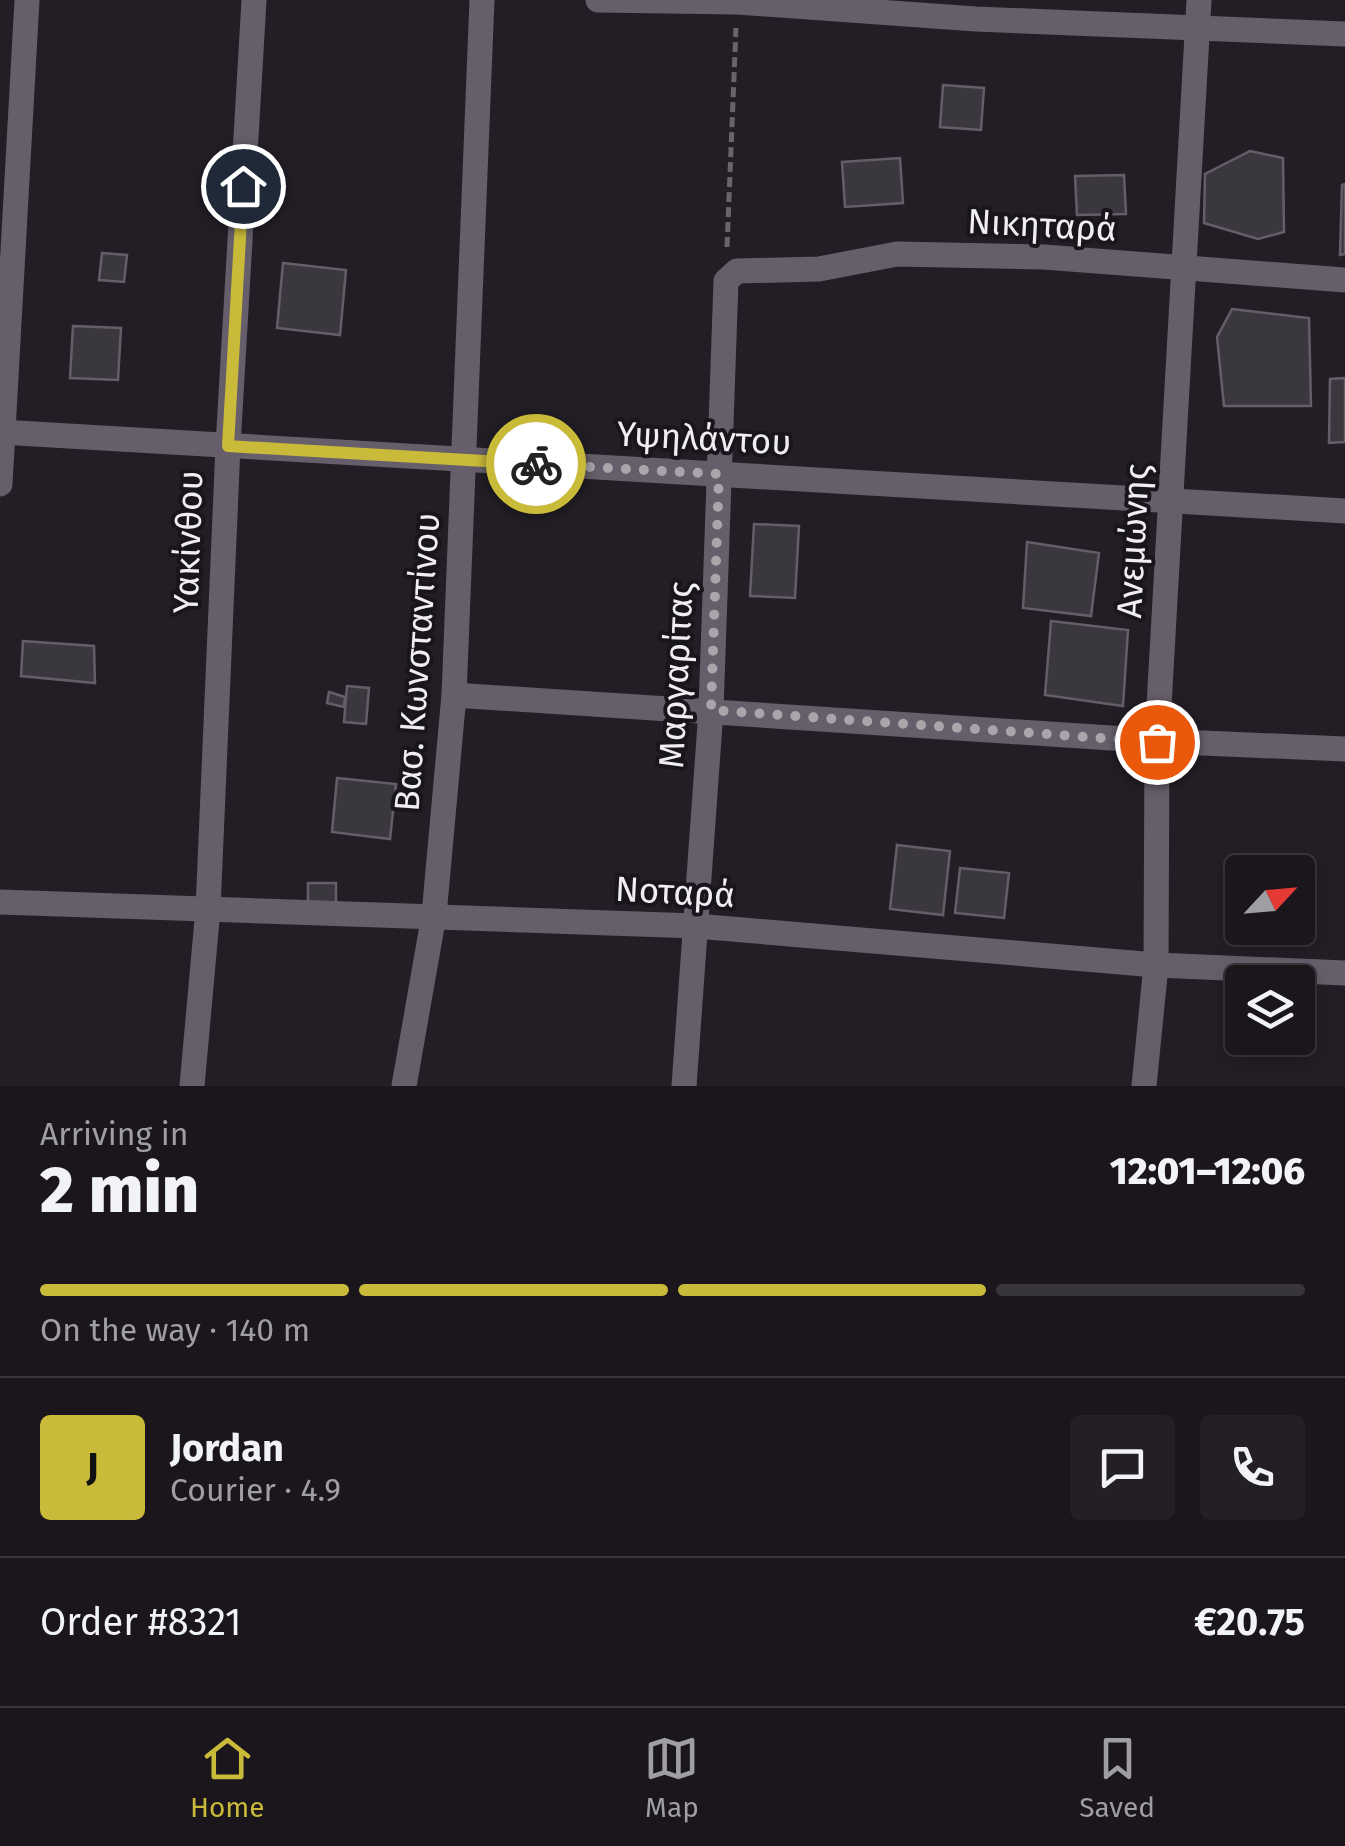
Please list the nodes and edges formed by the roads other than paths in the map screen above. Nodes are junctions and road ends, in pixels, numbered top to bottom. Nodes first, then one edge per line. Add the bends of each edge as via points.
1 (27, 0) edge
2 (254, 0) edge
3 (482, 0) edge
4 (598, 0) edge
5 (737, 2) edge
6 (977, 10) edge
7 (1198, 13) edge
8 (1345, 34) edge
9 (1185, 270) junction
10 (731, 276) joint
11 (1345, 280) edge
12 (2, 432) edge
13 (228, 446) junction
14 (464, 460) junction
15 (719, 474) junction
16 (0, 484) edge
17 (1169, 501) junction
18 (1345, 511) edge
19 (454, 695) junction
20 (711, 710) junction
21 (1157, 742) junction
22 (1345, 749) edge
23 (0, 902) edge
24 (208, 909) junction
25 (434, 915) junction
26 (696, 926) junction
27 (1156, 965) junction
28 (1345, 972) edge
29 (192, 1086) edge
30 (404, 1086) edge
31 (684, 1086) edge
32 (1144, 1086) edge

1 - 12 street
2 - 13 street, Υακίνθου
3 - 14 street, Βασ. Κωνσταντίνου
4 - 5 street
5 - 6 street
6 - 7 street
7 - 8 street
7 - 9 street, Ανεμώνης
9 - 10 street, Νικηταρά via 1044,256 897,254
9 - 11 street, Νικηταρά
9 - 17 street, Ανεμώνης
10 - 15 street, Μαργαρίτας
12 - 13 street, Υψηλάντου
12 - 16 street
13 - 14 street, Υψηλάντου
13 - 24 street, Υακίνθου
14 - 15 street, Υψηλάντου
14 - 19 street, Βασ. Κωνσταντίνου
15 - 17 street, Υψηλάντου
15 - 20 street, Μαργαρίτας
17 - 18 street, Υψηλάντου
17 - 21 street, Ανεμώνης
19 - 20 street
19 - 25 street, Βασ. Κωνσταντίνου
20 - 21 street
20 - 26 street, Μαργαρίτας
21 - 22 street
21 - 27 street, Ανεμώνης
23 - 24 street, Νοταρά
24 - 25 street, Νοταρά
24 - 29 street, Υακίνθου
25 - 26 street, Νοταρά
25 - 30 street, Βασ. Κωνσταντίνου
26 - 27 street, Νοταρά
26 - 31 street, Μαργαρίτας
27 - 28 street, Νοταρά
27 - 32 street, Ανεμώνης

